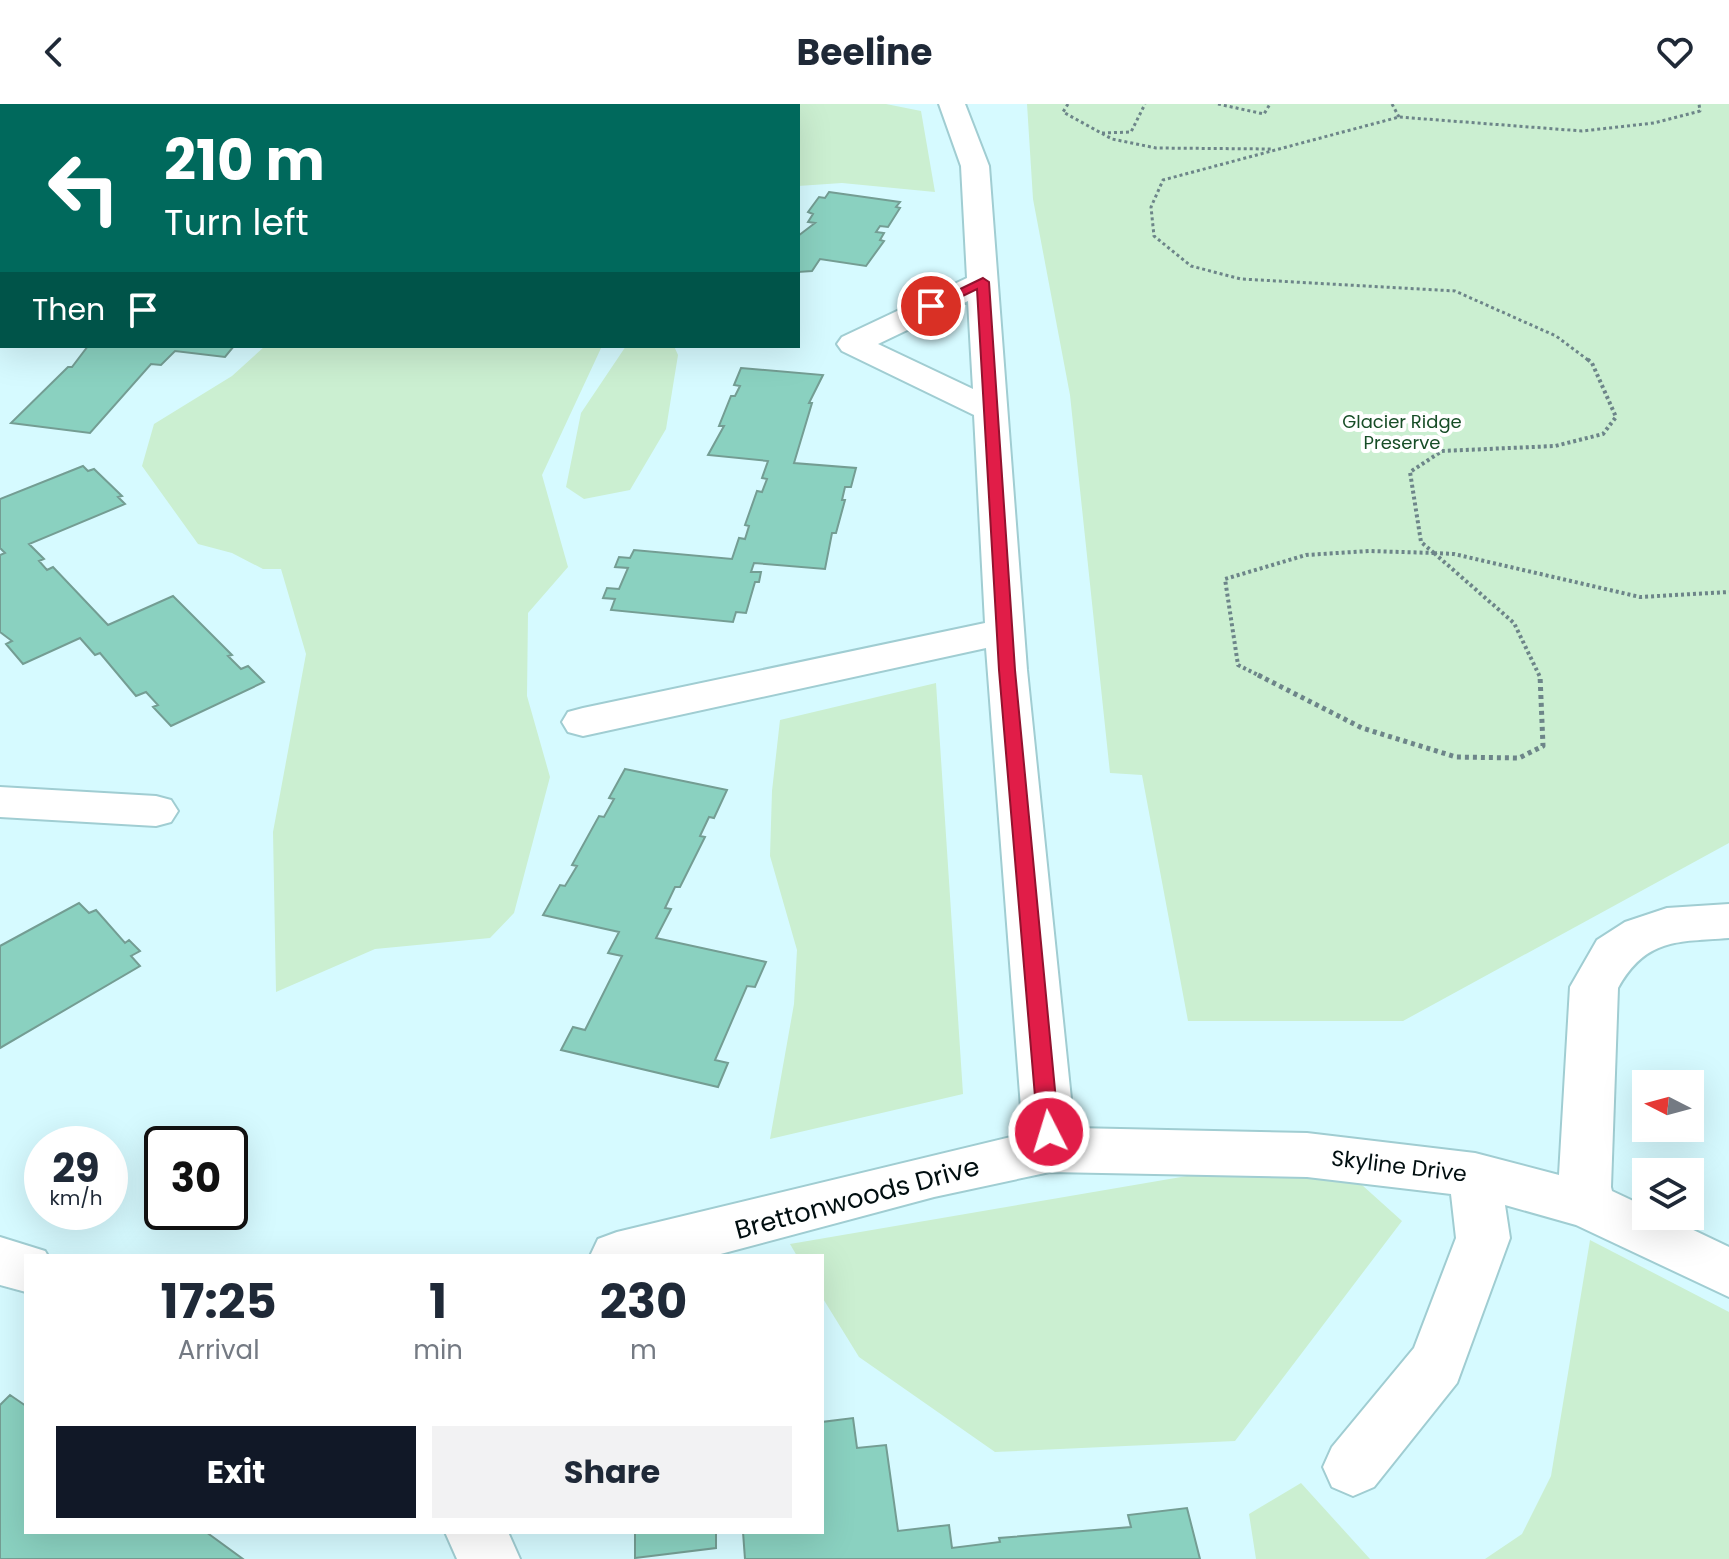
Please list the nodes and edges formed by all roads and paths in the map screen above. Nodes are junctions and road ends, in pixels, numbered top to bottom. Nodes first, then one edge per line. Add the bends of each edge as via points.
1 (952, 104) edge
2 (1068, 104) edge
3 (1145, 104) edge
4 (1218, 104) edge
5 (1270, 104) edge
6 (1392, 104) edge
7 (1699, 104) edge
8 (1399, 117) junction
9 (1101, 133) junction
10 (1281, 149) junction
11 (983, 282) junction
12 (992, 411) junction
13 (1434, 553) junction
14 (1729, 592) edge
15 (1007, 631) junction
16 (583, 722) dead end
17 (0, 802) edge
18 (156, 811) dead end
19 (1729, 921) edge
20 (1050, 1150) junction
21 (1475, 1175) junction
22 (1588, 1205) junction
23 (625, 1254) edge
24 (0, 1261) edge
25 (24, 1267) edge
26 (1729, 1273) edge
27 (1353, 1467) dead end
28 (477, 1534) edge
29 (489, 1559) edge

1 - 11 street via 975,166
2 - 9 path via 1063,112
3 - 9 path via 1131,132
4 - 5 path via 1264,114
6 - 8 path
7 - 8 path via 1700,111 1673,120 1568,131
8 - 10 path
9 - 10 path via 1156,148
10 - 13 path via 1163,180 1151,207 1154,236 1191,266 1241,279 1455,291 1556,336 1592,363 1616,417 1603,434 1555,446 1442,451 1410,472 1421,542
11 - 12 street
11 - 12 street via 853,344
12 - 15 street
13 - 13 path via 1354,550 1283,559 1225,579 1238,665 1362,728 1456,757 1519,758 1543,746 1540,671 1514,623
13 - 14 path via 1640,597
15 - 16 street
15 - 20 street
17 - 18 street
19 - 22 street via 1667,925 1641,934 1614,953 1594,987
20 - 21 street, Skyline Drive via 1307,1155
20 - 23 street, Brettonwoods Drive
21 - 22 street, Skyline Drive
21 - 27 street via 1483,1238 1437,1364
22 - 26 street, Skyline Drive
24 - 25 street
28 - 29 street

